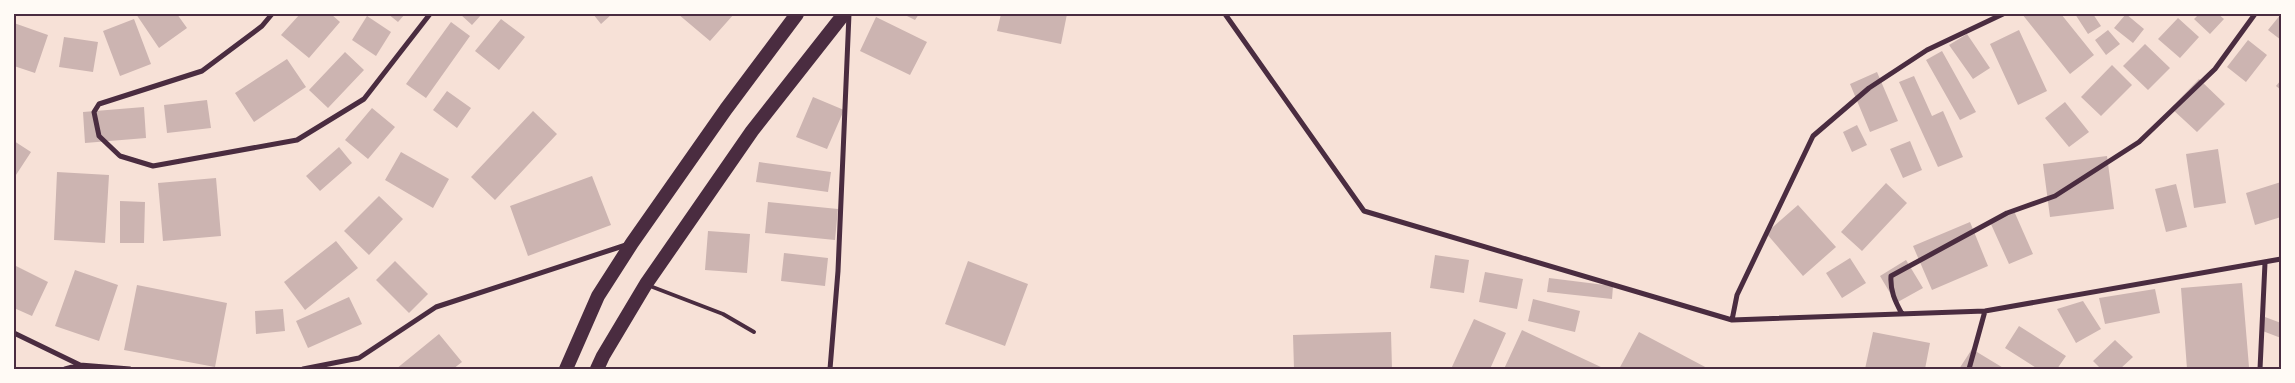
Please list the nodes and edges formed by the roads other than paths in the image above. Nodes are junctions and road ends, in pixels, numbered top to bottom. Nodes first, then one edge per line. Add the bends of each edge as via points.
1 (272, 14) edge
2 (430, 14) edge
3 (797, 14) edge
4 (844, 14) edge
5 (849, 14) edge
6 (1225, 14) edge
7 (2003, 14) edge
8 (2255, 14) edge
9 (632, 243) junction
10 (2281, 259) edge
11 (2265, 263) junction
12 (646, 284) junction
13 (1985, 311) junction
14 (1902, 314) junction
15 (1732, 320) junction
16 (754, 332) dead end
17 (14, 333) edge
18 (80, 365) junction
19 (65, 369) edge
20 (130, 369) edge
21 (303, 369) edge
22 (566, 369) edge
23 (598, 369) edge
24 (830, 369) edge
25 (1969, 369) edge
26 (2260, 369) edge

1 - 2 street via 262,26 202,71 98,104 94,112 100,136 120,156 153,166 297,140 364,99
3 - 9 highway
4 - 12 highway via 752,131
5 - 24 street via 838,271
6 - 15 street via 1364,211
7 - 15 street via 1927,50 1869,88 1813,136 1737,295
8 - 14 street via 2215,69 2139,142 2055,196 2007,213 1891,276 1893,298
9 - 21 street via 436,307 359,358
9 - 22 highway via 598,296
10 - 11 street
11 - 13 street
11 - 26 street
12 - 16 lane via 724,314
12 - 23 highway
13 - 14 street
13 - 25 street
14 - 15 street
17 - 18 street
18 - 19 street
18 - 20 street

